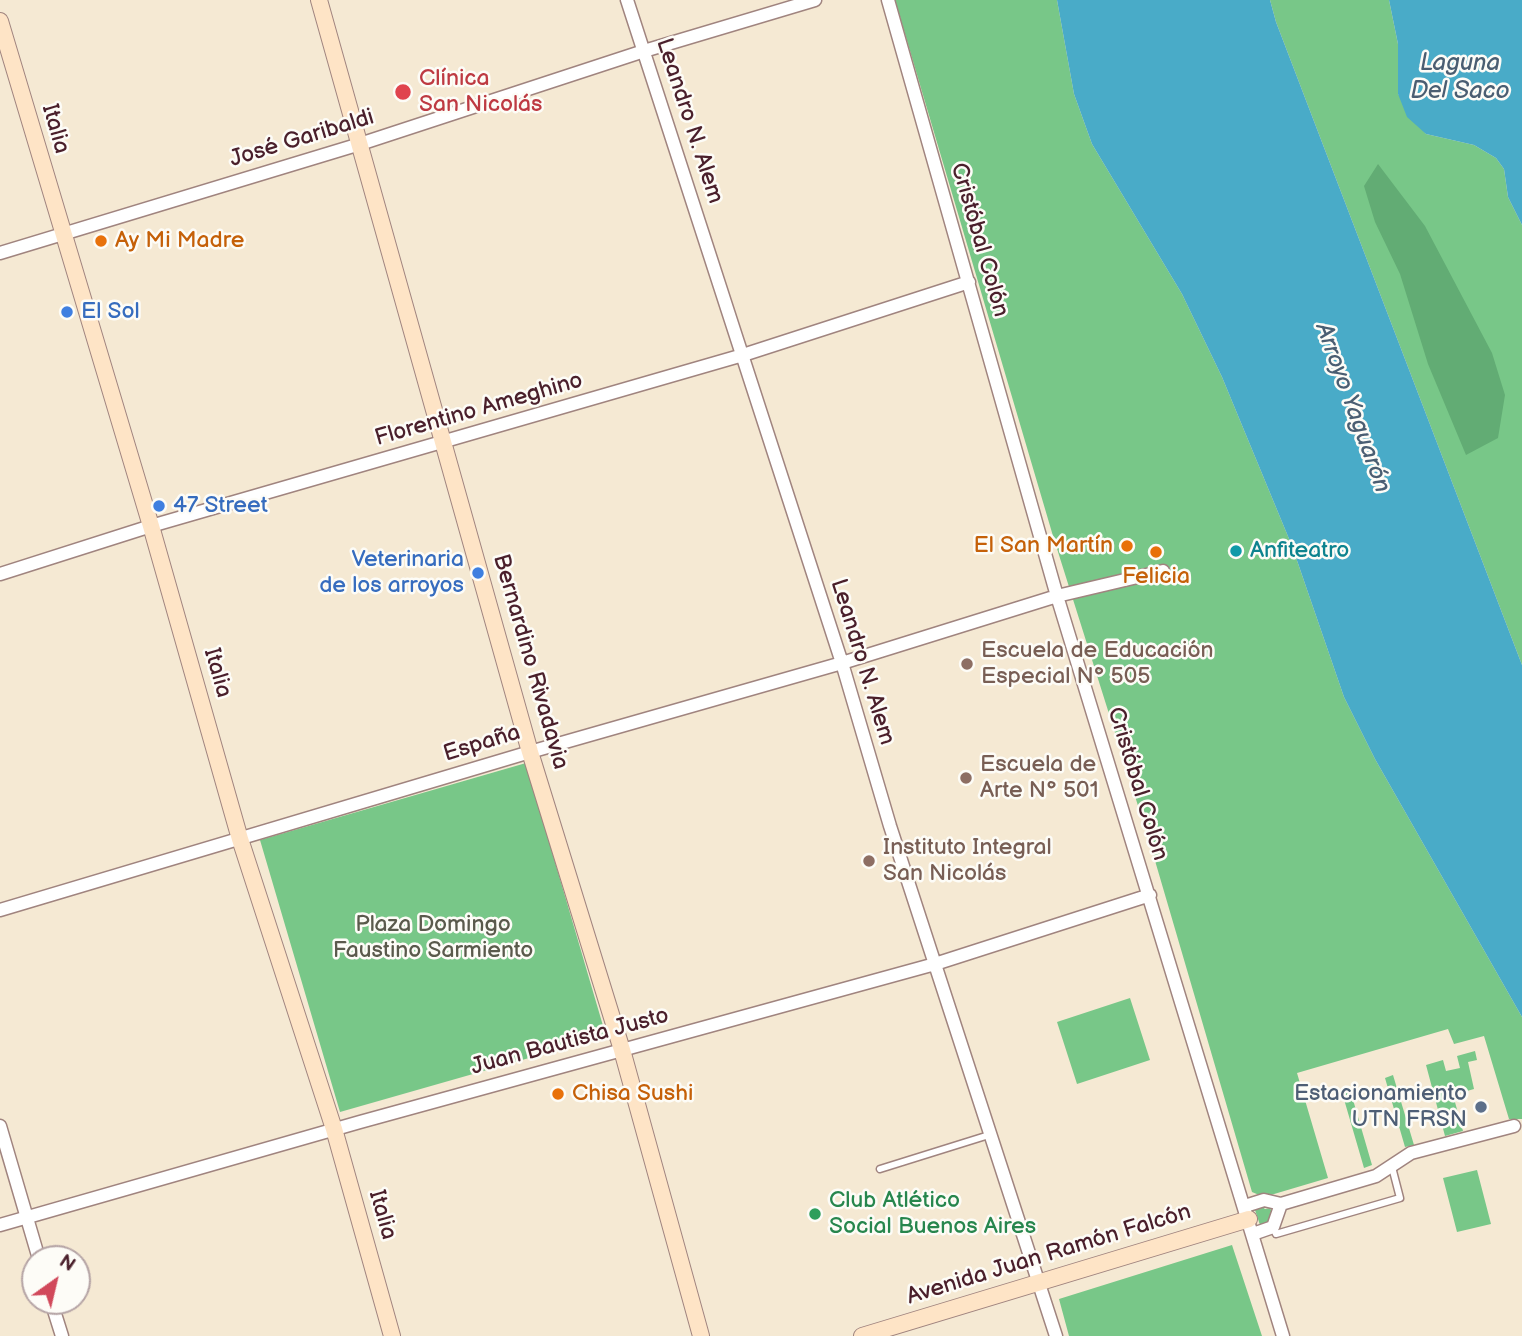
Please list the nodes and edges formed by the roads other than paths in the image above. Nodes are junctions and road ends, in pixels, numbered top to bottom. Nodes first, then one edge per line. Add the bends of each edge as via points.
1 (319, 0) edge
2 (627, 0) edge
3 (888, 0) edge
4 (807, 1) edge
5 (0, 21) edge
6 (644, 51) junction
7 (360, 144) junction
8 (62, 234) junction
9 (0, 253) edge
10 (969, 282) junction
11 (743, 355) junction
12 (444, 443) junction
13 (151, 526) junction
14 (1163, 570) dead end
15 (0, 574) edge
16 (1057, 596) junction
17 (842, 663) junction
18 (530, 752) junction
19 (240, 839) junction
20 (1150, 895) junction
21 (0, 910) edge
22 (935, 964) junction
23 (622, 1049) junction
24 (0, 1126) edge
25 (1514, 1126) dead end
26 (334, 1129) junction
27 (989, 1135) junction
28 (1392, 1166) junction
29 (880, 1169) dead end
30 (1281, 1204) junction
31 (26, 1217) junction
32 (1249, 1219) junction
33 (0, 1225) edge
34 (1273, 1227) junction
35 (34, 1245) edge
36 (1038, 1282) junction
37 (55, 1315) edge
38 (62, 1336) edge
39 (391, 1336) edge
40 (701, 1336) edge
41 (862, 1336) edge
42 (1056, 1336) edge
43 (1283, 1336) edge

1 - 7 street, Bernardino Rivadavia
2 - 6 street, Leandro N. Alem
3 - 10 street, Cristóbal Colón
4 - 6 street, José Garibaldi
5 - 8 street, Italia
6 - 7 street, José Garibaldi
6 - 11 street, Leandro N. Alem
7 - 8 street, José Garibaldi
7 - 12 street, Bernardino Rivadavia
8 - 9 street, José Garibaldi
8 - 13 street, Italia
10 - 11 street, Florentino Ameghino
10 - 16 street, Cristóbal Colón
11 - 12 street, Florentino Ameghino
11 - 17 street, Leandro N. Alem
12 - 13 street, Florentino Ameghino
12 - 18 street, Bernardino Rivadavia
13 - 15 street, Florentino Ameghino
13 - 19 street, Italia
14 - 16 street, España
16 - 17 street, España
16 - 20 street, Cristóbal Colón
17 - 18 street, España
17 - 22 street, Leandro N. Alem
18 - 19 street, España
18 - 23 street, Bernardino Rivadavia
19 - 21 street, España
19 - 26 street, Italia
20 - 22 street, Juan Bautista Justo
20 - 32 street, Cristóbal Colón
22 - 23 street, Juan Bautista Justo
22 - 27 street, Leandro N. Alem
23 - 26 street, Juan Bautista Justo
23 - 40 street, Bernardino Rivadavia
24 - 31 street
25 - 28 street via 1411,1153
26 - 31 street, Juan Bautista Justo
26 - 39 street, Italia
27 - 29 lane
27 - 36 street, Leandro N. Alem
28 - 30 street via 1376,1176
28 - 34 lane via 1400,1198 1276,1234
30 - 32 street via 1264,1200
30 - 34 street
31 - 33 street, Juan Bautista Justo
31 - 35 street
32 - 34 street
32 - 36 street, Avenida Juan Ramón Falcón
32 - 43 street, Cristóbal Colón
36 - 41 street, Avenida Juan Ramón Falcón
36 - 42 street, Leandro N. Alem
37 - 38 street

